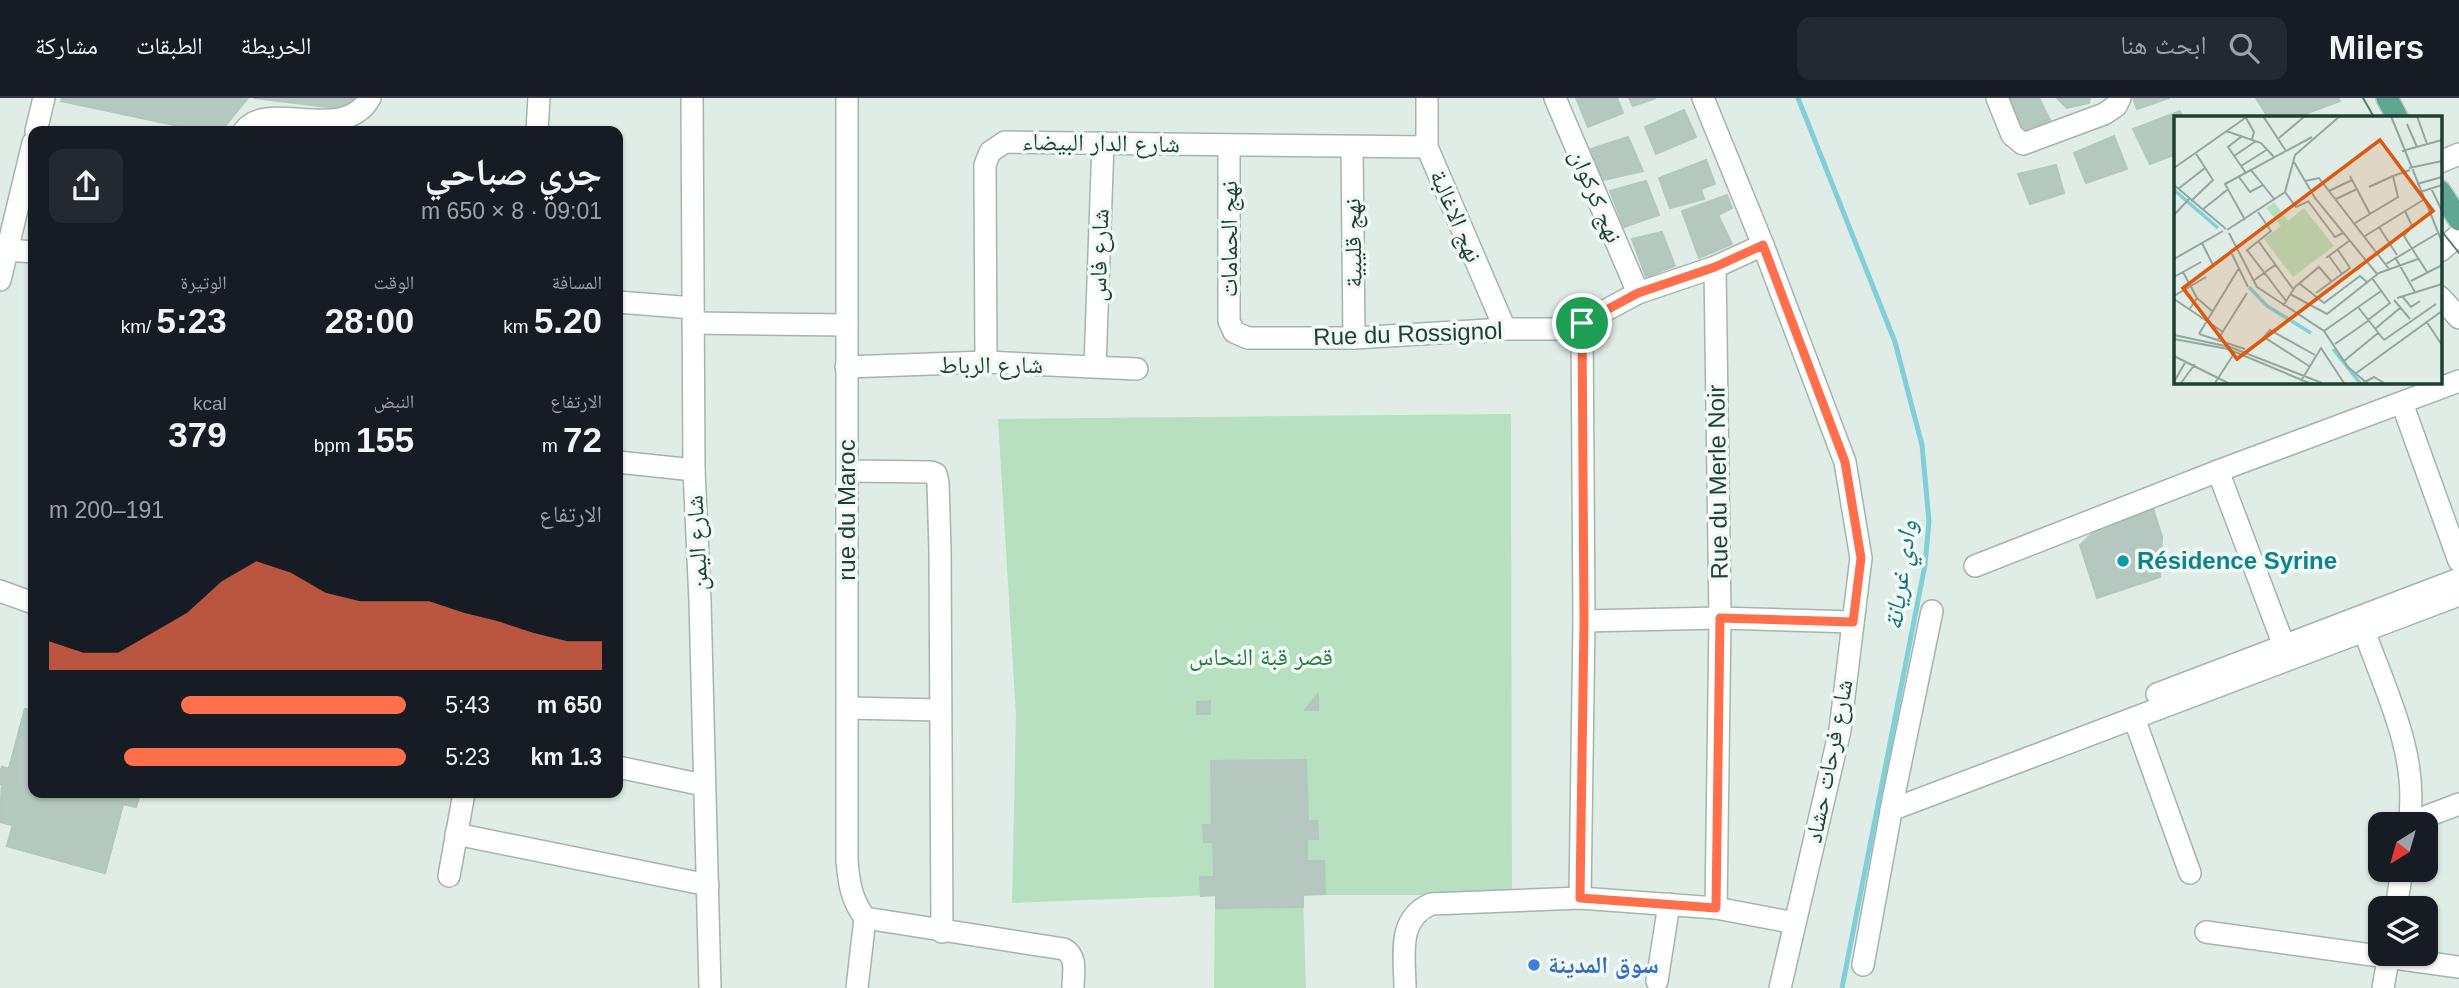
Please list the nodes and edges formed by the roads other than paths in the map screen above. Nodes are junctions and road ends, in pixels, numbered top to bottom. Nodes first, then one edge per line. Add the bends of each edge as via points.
1 (44, 98) edge
2 (370, 98) edge
3 (539, 98) edge
4 (692, 98) edge
5 (847, 98) edge
6 (1427, 98) edge
7 (1555, 98) edge
8 (1703, 98) edge
9 (1997, 98) edge
10 (2120, 98) edge
11 (2386, 98) edge
12 (2396, 116) edge
13 (37, 126) edge
14 (248, 126) edge
15 (537, 126) edge
16 (1103, 143) junction
17 (1229, 145) junction
18 (1352, 148) junction
19 (1427, 148) junction
20 (2459, 155) edge
21 (2442, 161) edge
22 (28, 164) edge
23 (2442, 194) edge
24 (2459, 220) edge
25 (2459, 235) edge
26 (1763, 245) junction
27 (2442, 249) edge
28 (8, 250) junction
29 (28, 252) edge
30 (1715, 267) junction
31 (0, 280) edge
32 (1638, 293) junction
33 (2442, 299) edge
34 (623, 303) edge
35 (693, 316) junction
36 (2459, 318) edge
37 (1582, 323) junction
38 (847, 325) junction
39 (1505, 329) junction
40 (1234, 332) joint
41 (1353, 338) junction
42 (986, 362) junction
43 (1095, 366) junction
44 (846, 368) junction
45 (1137, 369) dead end
46 (2459, 381) edge
47 (2402, 403) junction
48 (623, 463) edge
49 (694, 470) junction
50 (848, 471) junction
51 (2218, 471) junction
52 (2459, 561) edge
53 (1975, 566) dead end
54 (2459, 579) edge
55 (0, 592) edge
56 (2459, 595) edge
57 (28, 601) edge
58 (1932, 611) dead end
59 (1720, 618) junction
60 (1584, 621) junction
61 (1853, 622) junction
62 (2362, 624) junction
63 (2286, 653) junction
64 (848, 708) junction
65 (940, 710) junction
66 (2134, 719) junction
67 (623, 768) edge
68 (703, 785) junction
69 (463, 798) edge
70 (1893, 803) junction
71 (2459, 804) edge
72 (2411, 812) edge
73 (2438, 812) edge
74 (456, 834) junction
75 (2190, 873) dead end
76 (449, 876) dead end
77 (708, 885) junction
78 (1580, 898) junction
79 (1669, 904) junction
80 (1716, 908) junction
81 (865, 918) junction
82 (1795, 923) junction
83 (942, 932) junction
84 (2206, 932) dead end
85 (2368, 953) edge
86 (2438, 964) edge
87 (1863, 965) dead end
88 (2387, 966) edge
89 (2459, 967) edge
90 (1657, 981) dead end
91 (709, 988) edge
92 (857, 988) edge
93 (1073, 988) edge
94 (1405, 988) edge
95 (1780, 988) edge
96 (2383, 988) edge

1 - 13 street
2 - 14 street via 353,113 341,115 272,105 258,111
3 - 15 street
4 - 35 street, شارع اليمن
5 - 38 street, rue du Maroc
6 - 19 street, نهج الاغالبة
7 - 32 street, نهج كركوان
8 - 26 street, شارع فرحات حشاد
9 - 10 street via 2012,135 2023,144 2105,114
11 - 12 main road
16 - 17 street, شارع الدار البيضاء
16 - 42 street, شارع الدار البيضاء via 1005,142 990,152 985,165
16 - 43 street, شارع فاس
17 - 18 street, شارع الدار البيضاء
17 - 40 street, نهج الحمامات via 1229,321
18 - 19 street, شارع الدار البيضاء
18 - 41 street, نهج قليبية
19 - 39 street, نهج الاغالبة
20 - 21 street
22 - 28 street
23 - 24 main road
25 - 27 street
26 - 30 street, Rue du Rossignol
26 - 61 street, شارع فرحات حشاد via 1845,462 1861,558
28 - 29 street
28 - 31 street
30 - 32 street, Rue du Rossignol
30 - 59 street, Rue du Merle Noir
32 - 37 street, Rue du Rossignol
33 - 36 street
34 - 35 street
35 - 38 street
35 - 49 street, شارع اليمن
37 - 39 street, Rue du Rossignol via 1556,329
37 - 60 street
38 - 44 street, rue du Maroc
39 - 41 street, Rue du Rossignol
40 - 41 street, Rue du Rossignol via 1248,338
42 - 43 street, شارع الرباط
42 - 44 street, شارع الرباط
43 - 45 street, شارع الرباط
44 - 50 street, rue du Maroc
46 - 47 street
47 - 51 street
47 - 52 street
48 - 49 street
49 - 68 street, شارع اليمن
50 - 64 street, rue du Maroc
50 - 65 street via 936,474
51 - 53 street
51 - 63 street
54 - 62 street
55 - 57 street
56 - 62 street
58 - 70 street
59 - 60 street
59 - 61 street
59 - 80 street, Rue du Merle Noir
60 - 78 street
61 - 82 street, شارع فرحات حشاد via 1840,730
62 - 63 street
62 - 72 street via 2407,756
63 - 66 street
63 - 70 street
64 - 65 street
64 - 81 street, rue du Maroc via 848,877 853,900
65 - 83 street
66 - 70 street
66 - 75 street
67 - 68 street
68 - 77 street, شارع اليمن
69 - 74 street
70 - 87 street
71 - 73 street
74 - 76 street
74 - 77 street
77 - 91 street, شارع اليمن
78 - 79 street
78 - 94 street via 1422,908 1407,927
79 - 80 street
79 - 90 street
80 - 82 street
81 - 83 street
81 - 92 street
82 - 95 street, شارع فرحات حشاد
83 - 93 street via 1064,949 1074,960
84 - 85 street
86 - 89 street
88 - 96 street

